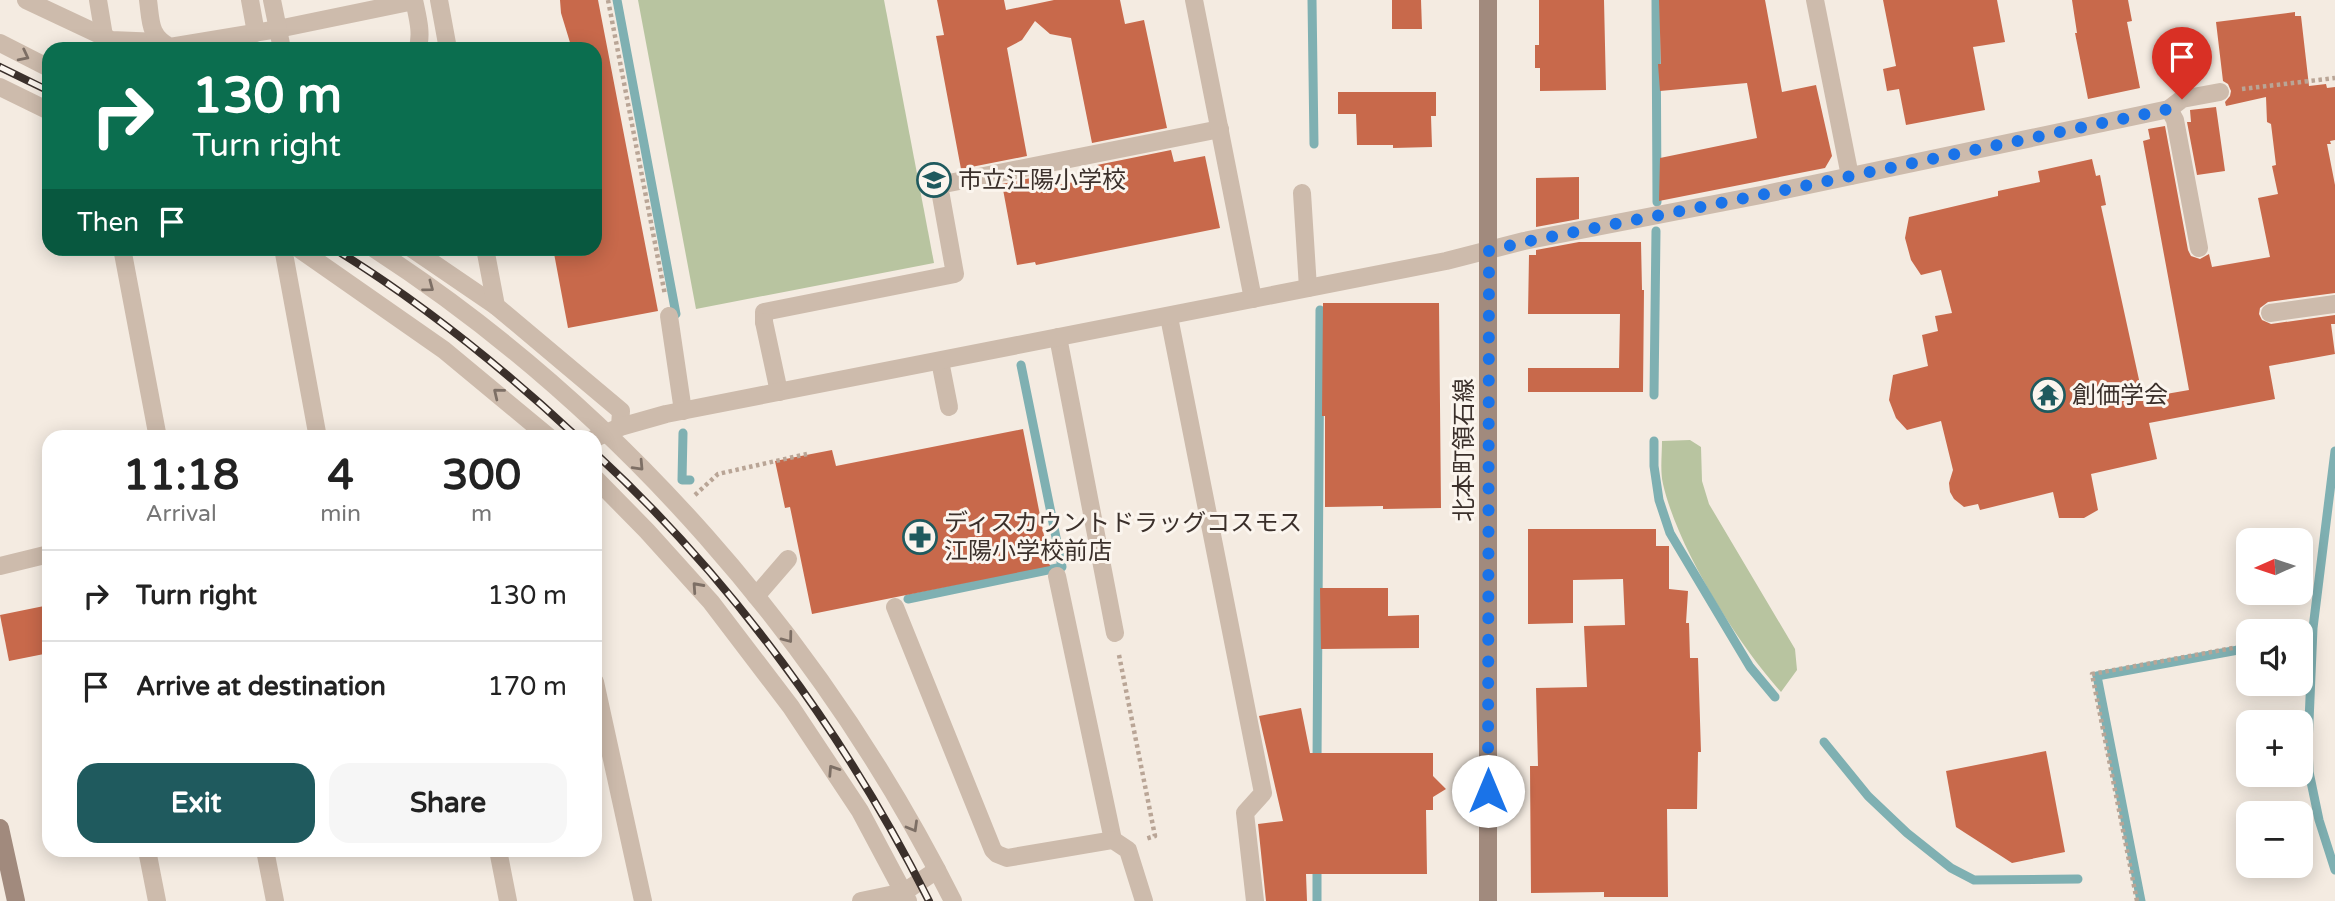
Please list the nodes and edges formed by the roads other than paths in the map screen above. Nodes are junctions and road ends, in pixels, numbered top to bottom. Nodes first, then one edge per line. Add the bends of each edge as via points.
1 (26, 0) edge
2 (97, 0) edge
3 (148, 0) edge
4 (250, 0) edge
5 (272, 0) edge
6 (414, 0) edge
7 (439, 0) edge
8 (1194, 0) edge
9 (1488, 0) edge
10 (1815, 0) edge
11 (370, 5) edge
12 (278, 29) junction
13 (256, 33) junction
14 (104, 36) junction
15 (160, 42) joint
16 (201, 42) edge
17 (281, 42) edge
18 (419, 42) edge
19 (447, 42) edge
20 (0, 43) edge
21 (42, 64) edge
22 (0, 86) edge
23 (2220, 92) road end
24 (42, 107) edge
25 (2169, 109) junction
26 (1220, 129) junction
27 (1850, 176) junction
28 (1302, 193) dead end
29 (2199, 248) dead end
30 (1489, 251) junction
31 (124, 256) edge
32 (284, 256) edge
33 (309, 256) edge
34 (385, 256) edge
35 (423, 256) edge
36 (487, 256) edge
37 (1308, 288) junction
38 (1253, 299) junction
39 (2335, 304) edge
40 (496, 306) junction
41 (2270, 313) dead end
42 (669, 316) road end
43 (1169, 317) junction
44 (1058, 337) junction
45 (940, 361) junction
46 (779, 392) junction
47 (949, 408) dead end
48 (683, 411) junction
49 (156, 430) edge
50 (317, 430) edge
51 (540, 430) edge
52 (607, 433) edge
53 (602, 485) edge
54 (42, 556) edge
55 (788, 559) dead end
56 (0, 566) edge
57 (1057, 576) dead end
58 (756, 596) junction
59 (895, 607) dead end
60 (1115, 633) road end
61 (602, 714) edge
62 (0, 828) edge
63 (1120, 845) junction
64 (148, 857) edge
65 (266, 857) edge
66 (499, 857) edge
67 (937, 870) junction
68 (906, 897) edge
69 (16, 901) edge
70 (157, 901) edge
71 (275, 901) edge
72 (508, 901) edge
73 (643, 901) edge
74 (861, 901) edge
75 (953, 901) edge
76 (1144, 901) edge
77 (1255, 901) edge
78 (1488, 901) edge

1 - 14 street
2 - 14 street
3 - 15 street via 153,33
4 - 13 street
5 - 12 street
6 - 11 street
6 - 18 street
7 - 19 street
8 - 26 street
9 - 30 main road, 北本町領石線
10 - 27 street
11 - 12 street
12 - 13 street
12 - 17 street
13 - 16 street
14 - 15 street
20 -> 21 street
22 - 24 street
23 - 25 street via 2182,99
25 - 27 street
25 - 29 street via 2175,120
26 - 38 street
26 - 46 street via 939,185 955,274 764,312
27 - 30 street
28 - 37 street
30 - 37 street
30 - 78 main road, 北本町領石線
31 - 49 street
32 - 50 street
51 -> 33 street via 444,350
34 -> 52 street via 533,366
35 - 40 street
36 - 40 street
37 - 38 street
38 - 43 street
39 - 41 street
40 - 52 street via 621,411
42 - 48 street
43 - 44 street
43 - 77 street via 1263,793 1245,813
44 - 45 street
44 - 60 street
45 - 46 street
45 - 47 street
46 - 48 street
48 - 52 street
52 -> 58 street
68 -> 53 street via 860,811 791,707 711,602
54 - 56 street
55 - 58 street
57 - 63 street
58 -> 67 street via 837,704
59 - 63 street via 993,850 1007,858
61 - 73 street
62 - 69 main road
63 - 76 street
64 - 70 street
65 - 71 street
66 - 72 street
67 - 68 street
67 - 75 street
68 - 74 street

